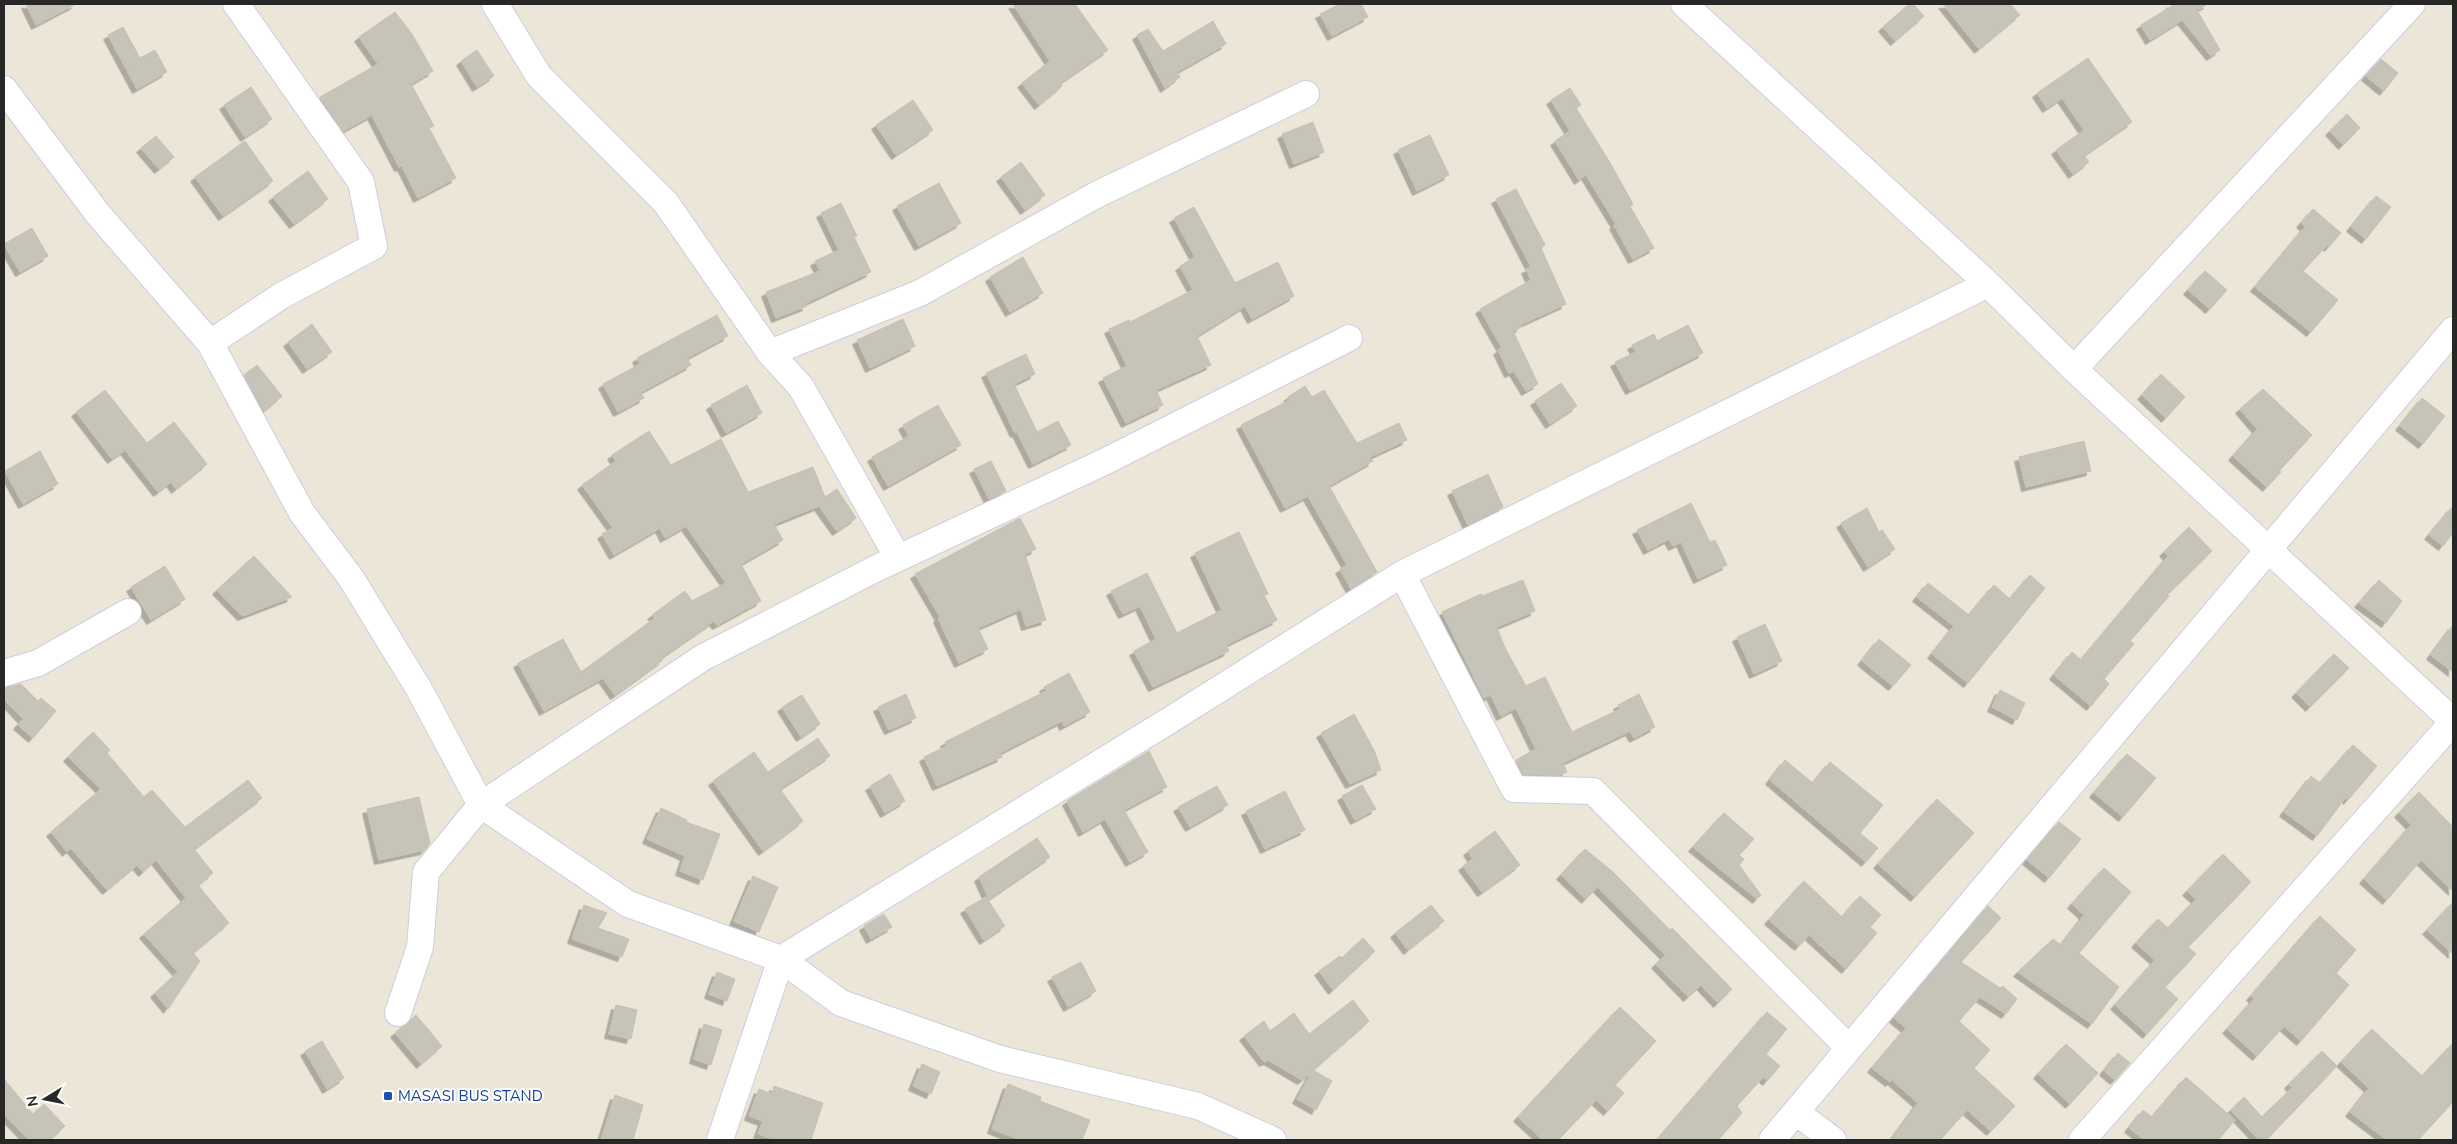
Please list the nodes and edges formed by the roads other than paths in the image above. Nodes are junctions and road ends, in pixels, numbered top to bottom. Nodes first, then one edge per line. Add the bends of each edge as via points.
1 (236, 4) edge
2 (494, 4) edge
3 (1684, 4) edge
4 (2412, 4) edge
5 (4, 89) edge
6 (1306, 94) dead end
7 (1988, 284) junction
8 (2453, 330) edge
9 (1350, 338) dead end
10 (210, 342) junction
11 (770, 353) junction
12 (2074, 369) junction
13 (2269, 550) junction
14 (898, 558) junction
15 (1402, 574) junction
16 (128, 612) dead end
17 (4, 673) edge
18 (2453, 722) edge
19 (481, 805) junction
20 (781, 959) junction
21 (398, 1012) dead end
22 (1849, 1048) junction
23 (1796, 1112) junction
24 (720, 1140) edge
25 (1273, 1140) edge
26 (1772, 1140) edge
27 (1833, 1140) edge
28 (2082, 1140) edge

1 - 10 street via 361,182 374,246 281,296
2 - 11 street via 539,76 666,203
3 - 7 street
4 - 12 street
5 - 10 street via 98,214
6 - 11 street via 1096,195 920,293
7 - 12 street
7 - 15 street
8 - 13 street
9 - 14 street via 1104,462
10 - 19 street via 302,513 366,602 419,689
11 - 14 street via 801,387
12 - 13 street
13 - 18 street
13 - 22 street
14 - 19 street via 702,658
15 - 20 street
15 - 22 street via 1514,789 1593,791
16 - 17 street via 38,663
18 - 28 street
19 - 20 street via 628,904
19 - 21 street via 426,872 420,947
20 - 24 street
20 - 25 street via 841,1003 1000,1059 1198,1106
22 - 23 street
23 - 26 street
23 - 27 street

